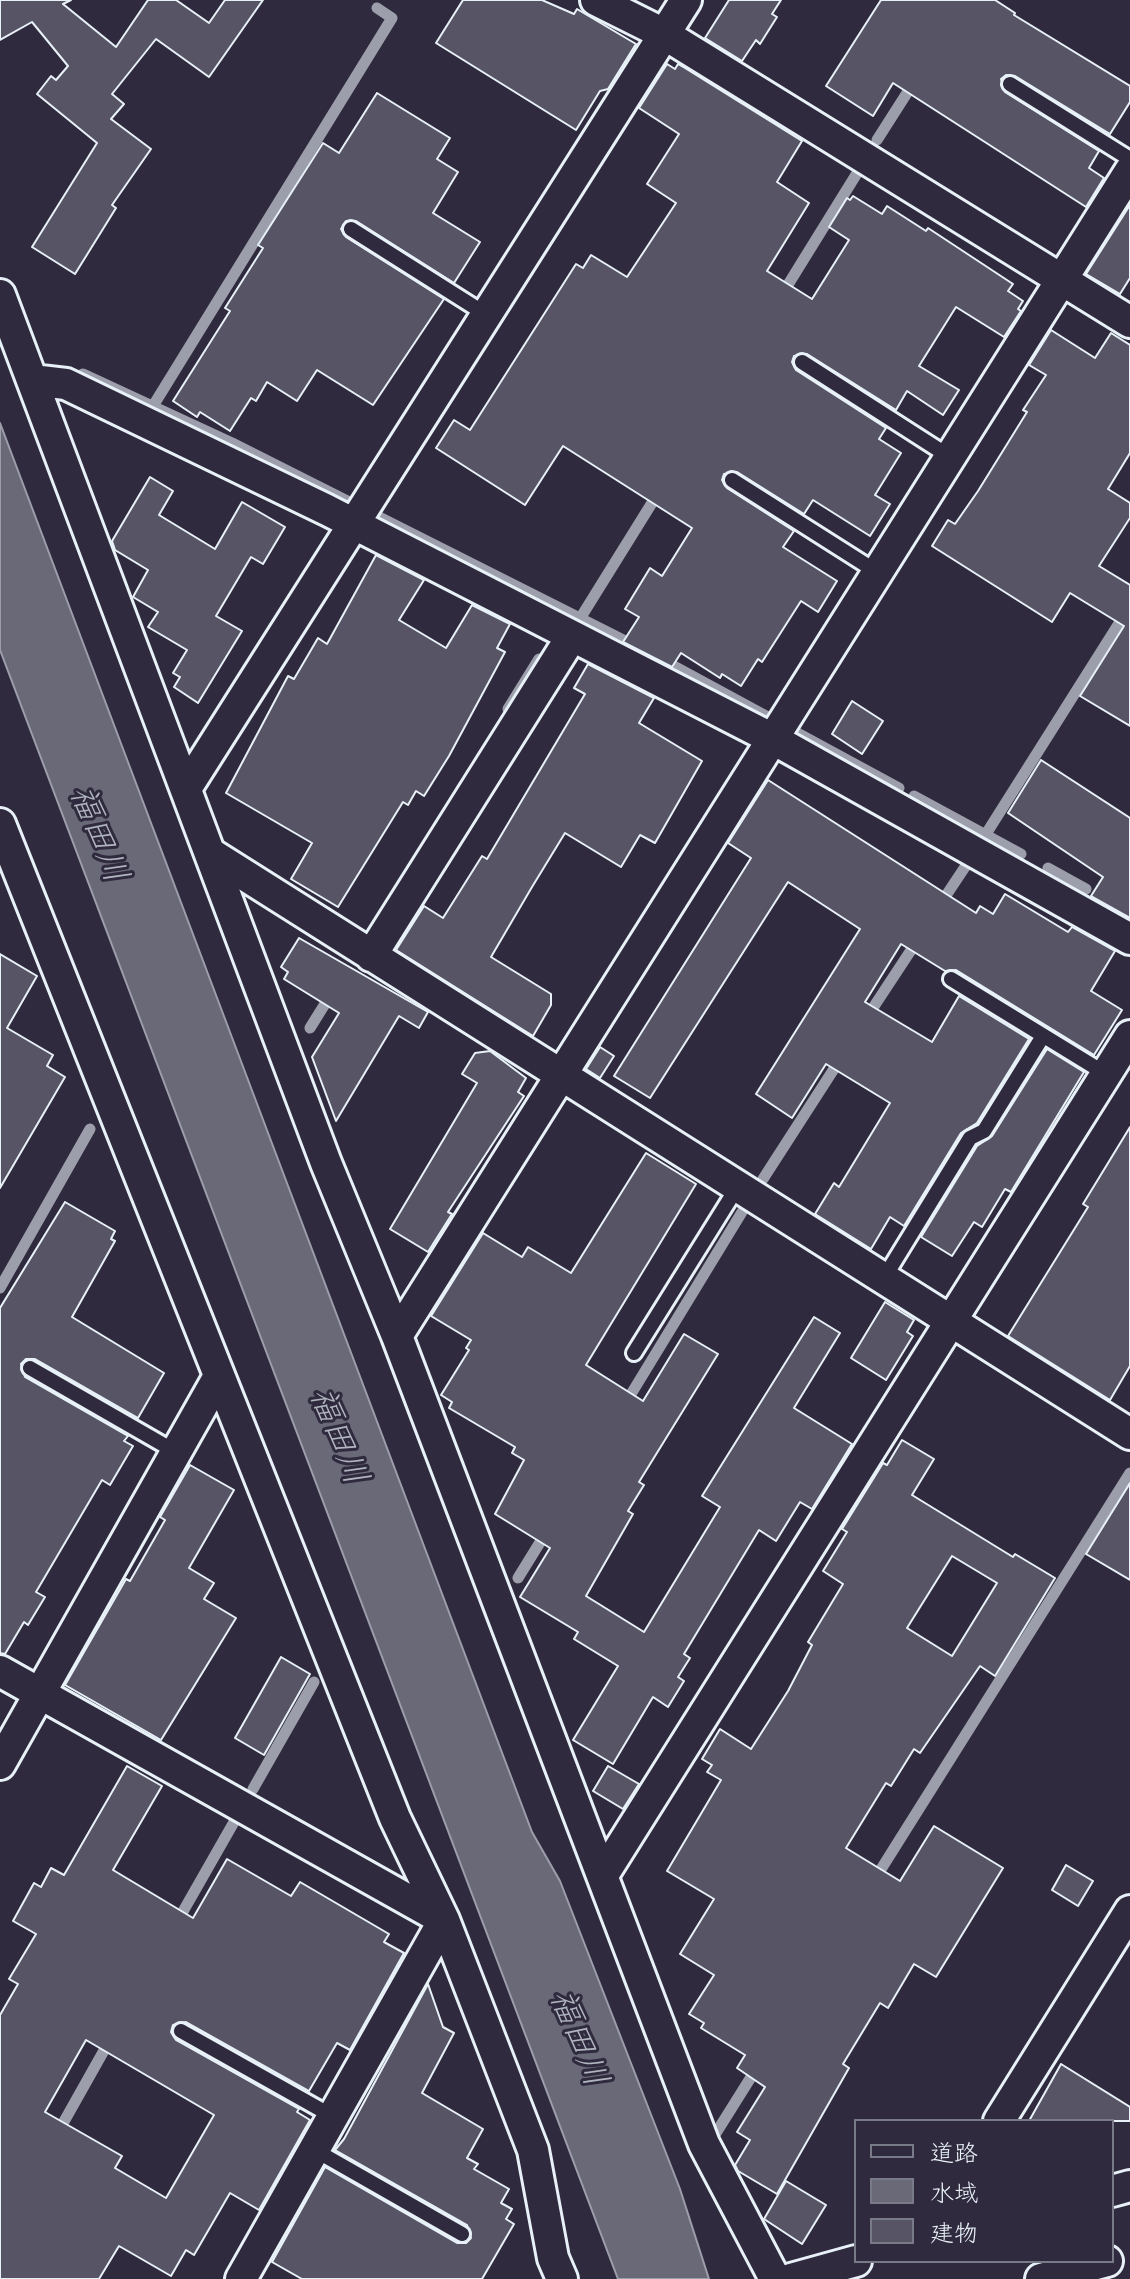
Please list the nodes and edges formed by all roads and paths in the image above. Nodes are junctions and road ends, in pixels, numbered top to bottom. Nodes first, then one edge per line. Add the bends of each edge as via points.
1 (596, 0) edge
2 (686, 0) edge
3 (664, 34) junction
4 (1010, 84) dead end
5 (1130, 159) edge
6 (1130, 171) edge
7 (351, 229) dead end
8 (1062, 280) junction
9 (0, 295) edge
10 (487, 315) junction
11 (1130, 322) edge
12 (802, 362) dead end
13 (32, 380) junction
14 (950, 457) junction
15 (732, 480) dead end
16 (360, 515) junction
17 (877, 572) junction
18 (572, 636) junction
19 (778, 731) junction
20 (187, 787) junction
21 (0, 824) edge
22 (213, 855) junction
23 (1130, 939) edge
24 (371, 956) junction
25 (951, 979) dead end
26 (1043, 1036) junction
27 (1130, 1036) edge
28 (1106, 1074) junction
29 (561, 1075) junction
30 (738, 1186) junction
31 (884, 1278) junction
32 (951, 1321) junction
33 (397, 1336) junction
34 (634, 1353) dead end
35 (30, 1368) dead end
36 (219, 1376) junction
37 (1130, 1434) edge
38 (176, 1452) junction
39 (0, 1671) edge
40 (40, 1693) junction
41 (0, 1764) edge
42 (603, 1875) junction
43 (1130, 1911) edge
44 (444, 1920) junction
45 (181, 2031) dead end
46 (332, 2116) junction
47 (1000, 2119) edge
48 (313, 2149) junction
49 (462, 2234) dead end
50 (854, 2262) edge
51 (1099, 2263) edge
52 (241, 2279) edge
53 (562, 2279) edge
54 (775, 2279) edge
55 (791, 2279) edge
56 (1041, 2279) edge

1 - 3 street
2 - 3 street
3 - 8 street
3 - 10 street
4 - 5 lane
6 - 8 street
7 - 10 lane
8 - 11 street
8 - 14 street
9 - 13 street
10 - 16 street
12 - 14 lane
13 - 16 street via 66,384
13 - 20 street
14 - 17 street
15 - 17 lane
16 - 18 street
16 - 20 street
17 - 19 street
18 - 19 street
18 - 24 street
19 - 23 street
19 - 29 street
20 - 22 street
21 - 36 street
22 - 24 street
22 - 33 street via 326,1163
24 - 29 street
25 - 26 lane
26 - 28 lane
26 - 31 lane via 984,1131 970,1138
27 - 28 street
28 - 32 street
29 - 30 street
29 - 33 street
30 - 31 street
30 - 34 lane
31 - 32 street
32 - 37 street
32 - 42 street
33 - 42 street
35 - 38 lane
36 - 38 street
36 - 44 street via 395,1818
38 - 40 street
39 - 40 street
40 - 41 street
40 - 44 street
42 - 54 street via 704,2144
43 - 47 street
44 - 46 street
44 - 53 street via 533,2150 553,2258
45 - 46 lane
46 - 48 street
48 - 49 lane
48 - 52 street
50 - 55 street
51 - 56 street

